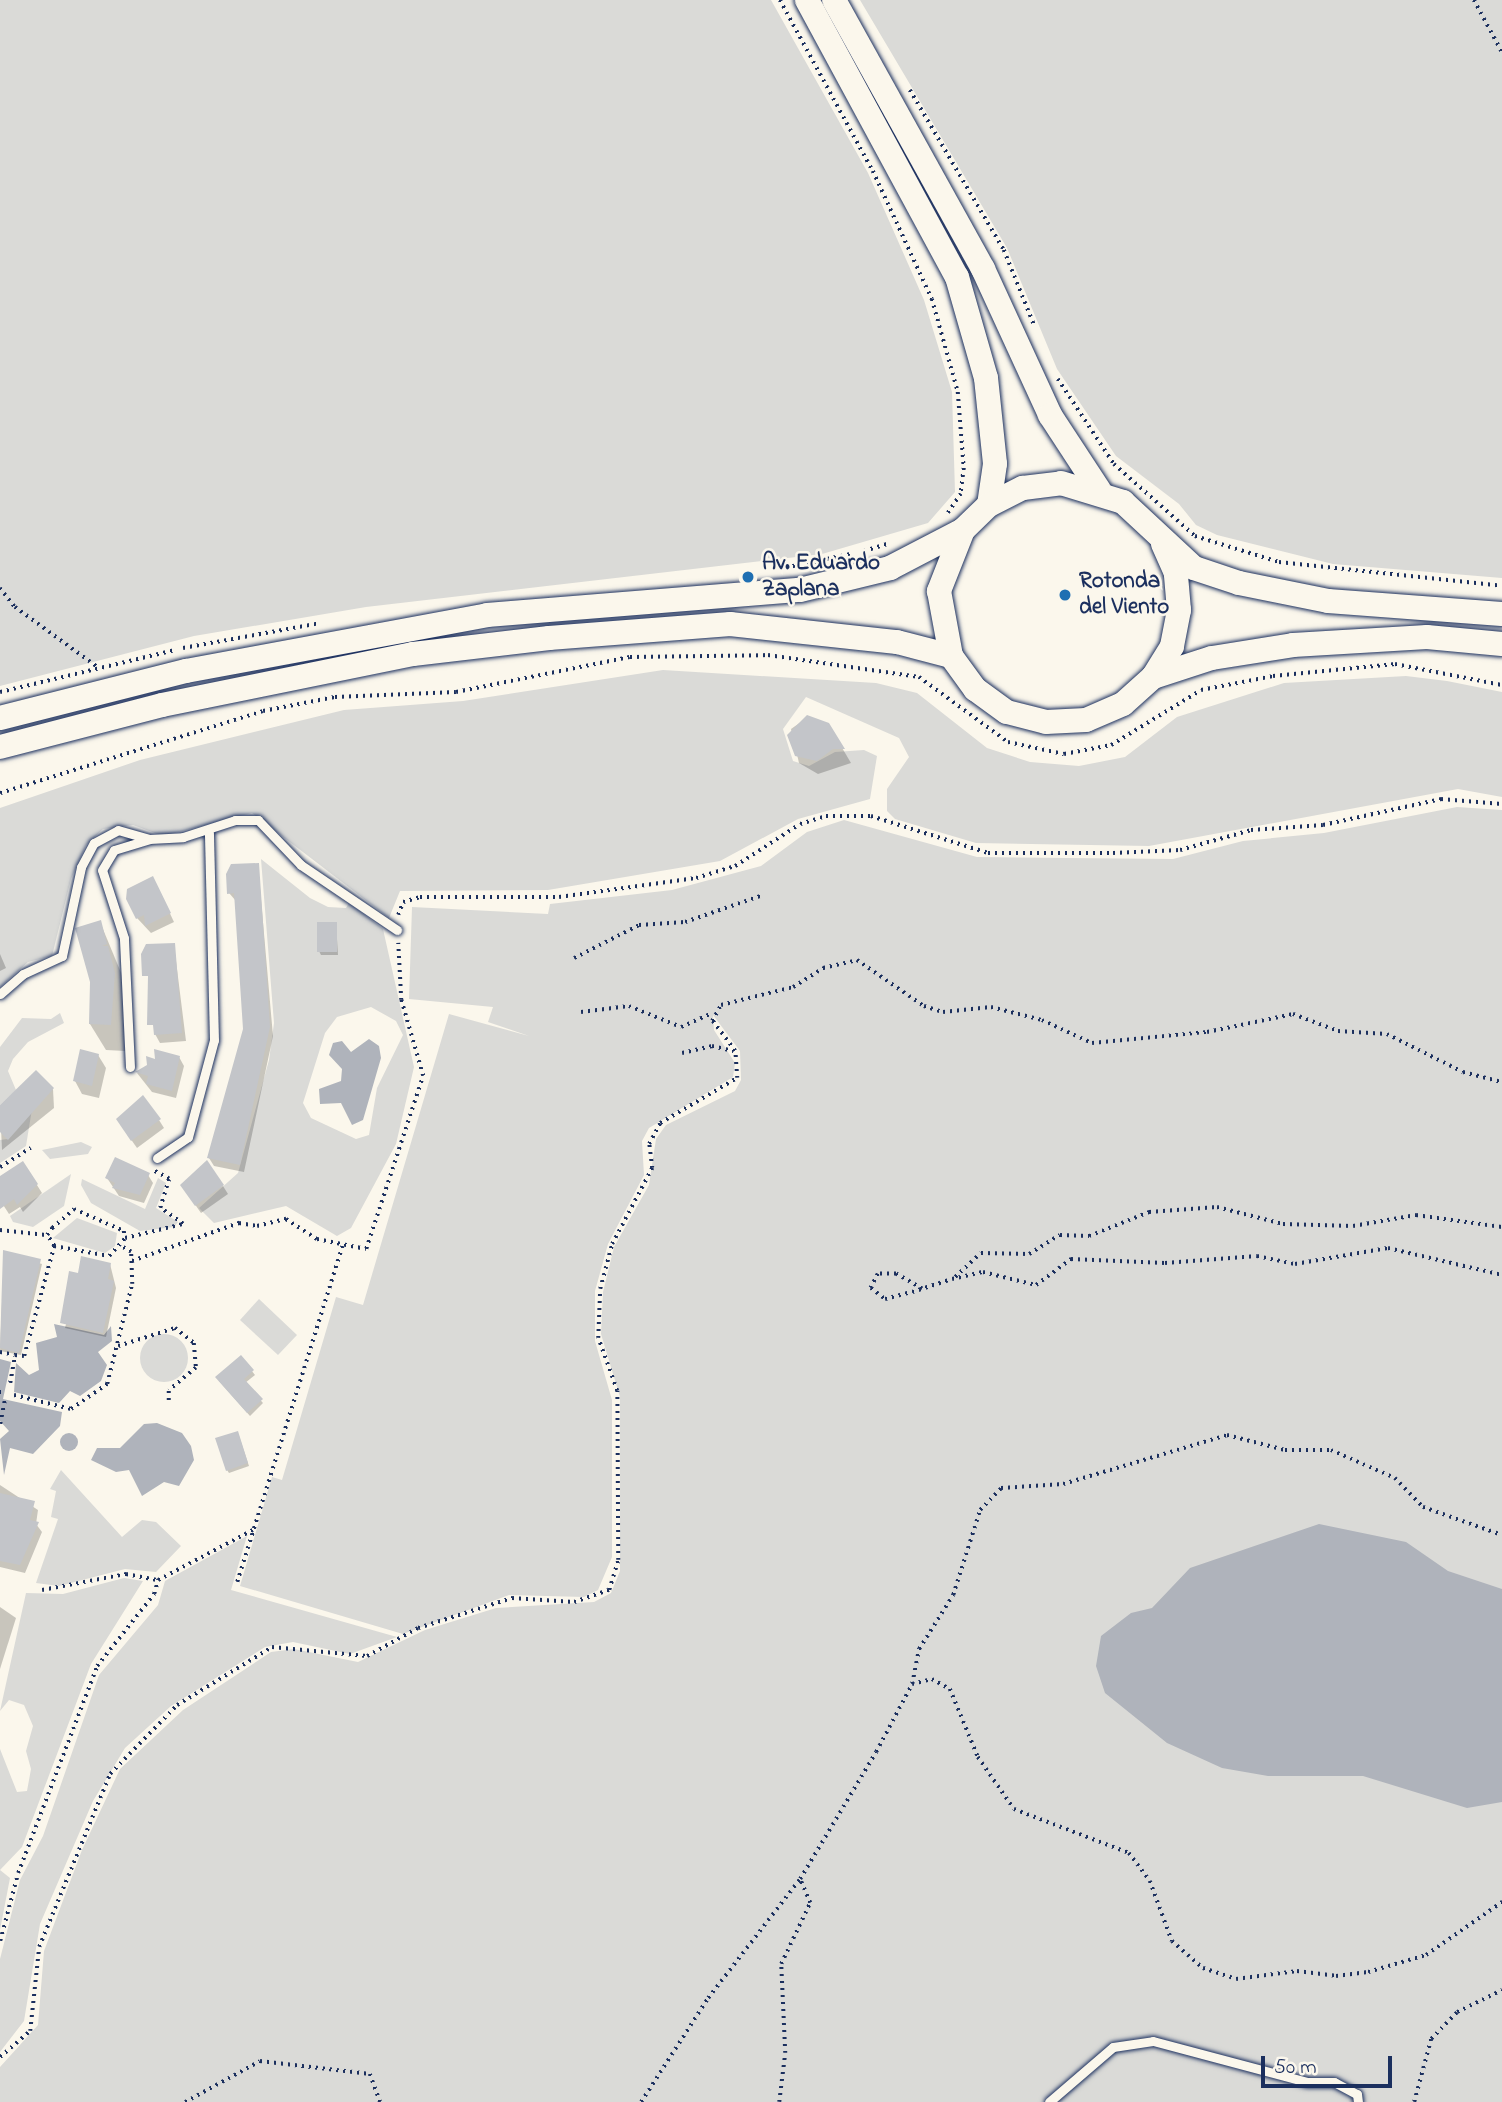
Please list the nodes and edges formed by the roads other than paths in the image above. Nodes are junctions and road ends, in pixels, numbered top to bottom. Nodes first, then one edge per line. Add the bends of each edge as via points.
1 (807, 0) edge
2 (834, 0) edge
3 (1099, 490) junction
4 (989, 505) junction
5 (955, 523) junction
6 (1161, 540) junction
7 (1502, 614) edge
8 (1502, 643) edge
9 (951, 656) junction
10 (1153, 677) junction
11 (0, 718) edge
12 (0, 747) edge
13 (209, 833) junction
14 (149, 839) junction
15 (397, 930) road end
16 (0, 994) edge
17 (130, 1067) dead end
18 (157, 1158) road end
19 (1049, 2102) edge
20 (1358, 2102) edge

1 - 4 main road via 957,277 986,378 995,464
2 - 3 main road via 983,270 1050,415
3 - 4 main road via 1061,483 1023,488
3 - 6 main road via 1124,502
4 - 5 main road
5 - 9 main road via 939,591
5 - 11 main road via 890,569 800,590 487,615 187,671
6 - 7 main road via 1194,569 1239,583 1328,601
6 - 10 main road via 1176,573 1179,610 1171,646
8 - 10 main road via 1427,637 1293,645 1212,658
9 - 10 main road via 975,689 996,704 1046,722 1099,715 1124,704
9 - 12 main road via 897,642 730,624 549,638 413,654 162,705
13 - 14 lane
13 - 15 lane via 235,820 258,820 301,865
13 - 18 lane via 214,1040 188,1137
14 - 16 lane via 118,830 94,843 69,904 62,956 23,974
14 - 17 lane via 114,850 102,870 124,938
19 - 20 lane via 1113,2047 1153,2041 1307,2082 1334,2082 1357,2094

